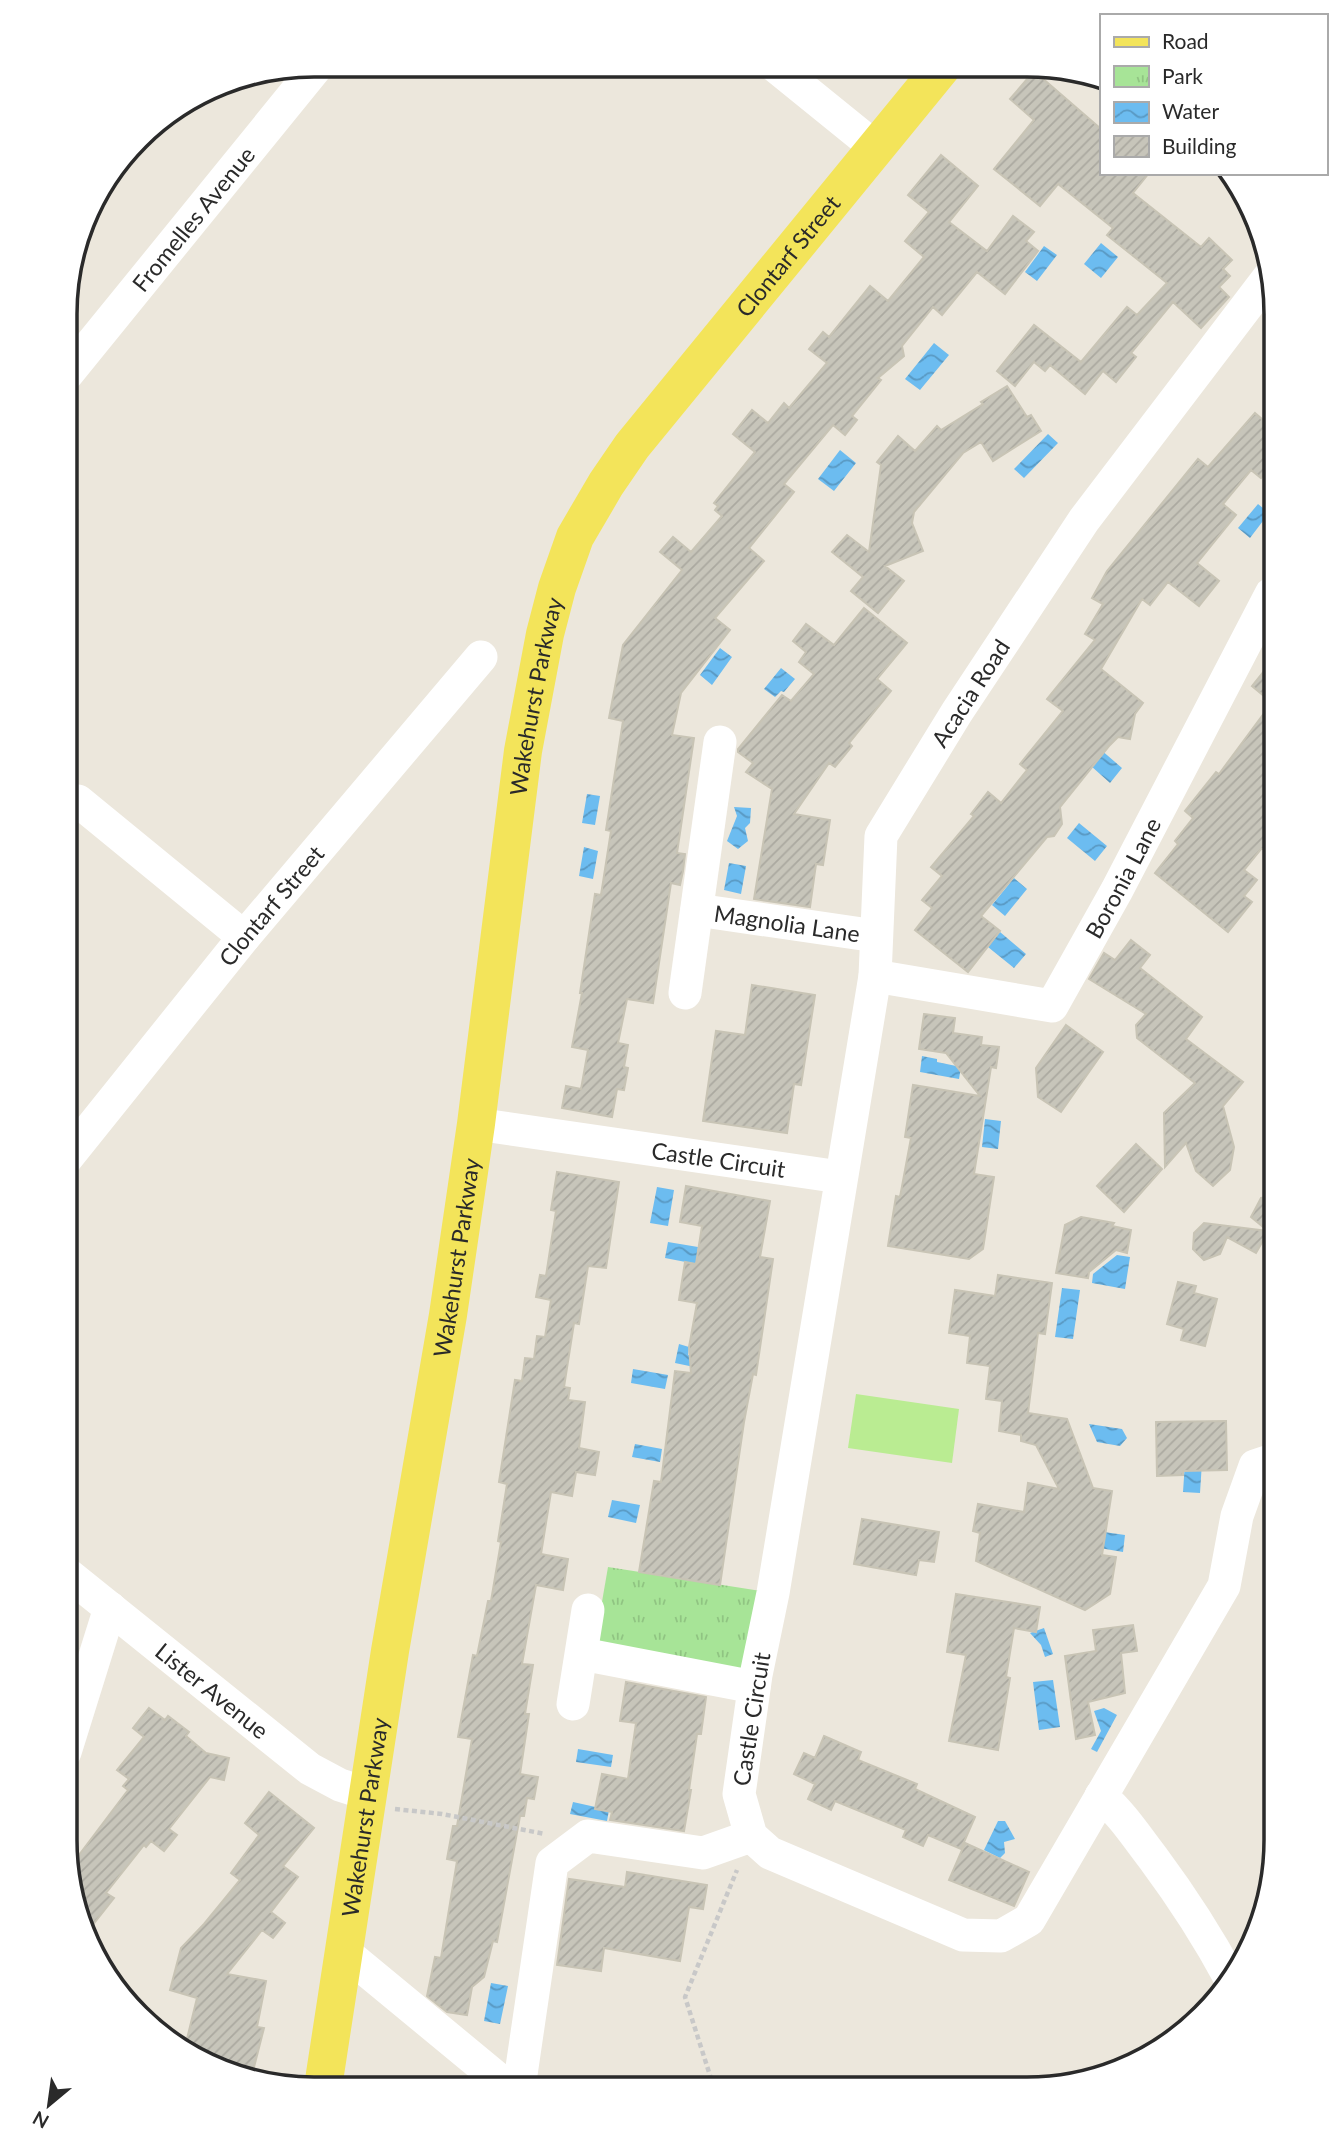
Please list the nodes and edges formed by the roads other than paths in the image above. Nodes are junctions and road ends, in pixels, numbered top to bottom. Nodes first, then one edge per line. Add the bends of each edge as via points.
1 (308, 77) edge
2 (788, 77) edge
3 (934, 77) edge
4 (874, 147) junction
5 (1261, 287) edge
6 (77, 362) edge
7 (632, 446) joint
8 (1264, 612) edge
9 (481, 657) dead end
10 (720, 742) dead end
11 (78, 801) dead end
12 (697, 910) junction
13 (876, 936) junction
14 (244, 937) junction
15 (875, 976) junction
16 (685, 993) dead end
17 (476, 1124) junction
18 (77, 1145) edge
19 (841, 1177) junction
20 (1263, 1463) edge
21 (77, 1582) edge
22 (110, 1608) junction
23 (588, 1610) dead end
24 (582, 1654) junction
25 (754, 1687) junction
26 (573, 1704) dead end
27 (77, 1714) edge
28 (1101, 1796) junction
29 (382, 1802) junction
30 (751, 1836) junction
31 (343, 1951) junction
32 (1225, 1969) edge
33 (324, 2077) edge
34 (496, 2077) edge
35 (521, 2077) edge

1 - 6 street, Fromelles Avenue
2 - 4 street
3 - 4 main road, Clontarf Street
4 - 7 main road, Clontarf Street
5 - 13 street, Acacia Road via 1084,520 881,835
7 - 17 main road, Wakehurst Parkway via 575,537 545,634 523,751
8 - 15 street, Boronia Lane via 1052,1006
9 - 14 street, Clontarf Street
10 - 12 street, Magnolia Lane
11 - 14 street
12 - 13 street, Magnolia Lane
12 - 16 street, Magnolia Lane
13 - 15 street, Acacia Road
14 - 18 street, Clontarf Street
15 - 19 street, Acacia Road
17 - 19 street, Castle Circuit
17 - 29 main road, Wakehurst Parkway
19 - 25 street, Castle Circuit
20 - 28 street via 1255,1466 1237,1516 1224,1586
21 - 22 street, Lister Avenue
22 - 27 street
22 - 29 street, Lister Avenue via 310,1769
23 - 24 street
24 - 25 street
24 - 26 street
25 - 30 street, Castle Circuit via 738,1794
28 - 30 street via 1029,1920 1001,1936 963,1935 770,1853
28 - 32 street via 1117,1810 1175,1889
29 - 31 main road, Wakehurst Parkway
30 - 35 street via 703,1853 588,1836 552,1863
31 - 33 main road, Wakehurst Parkway
31 - 34 street

